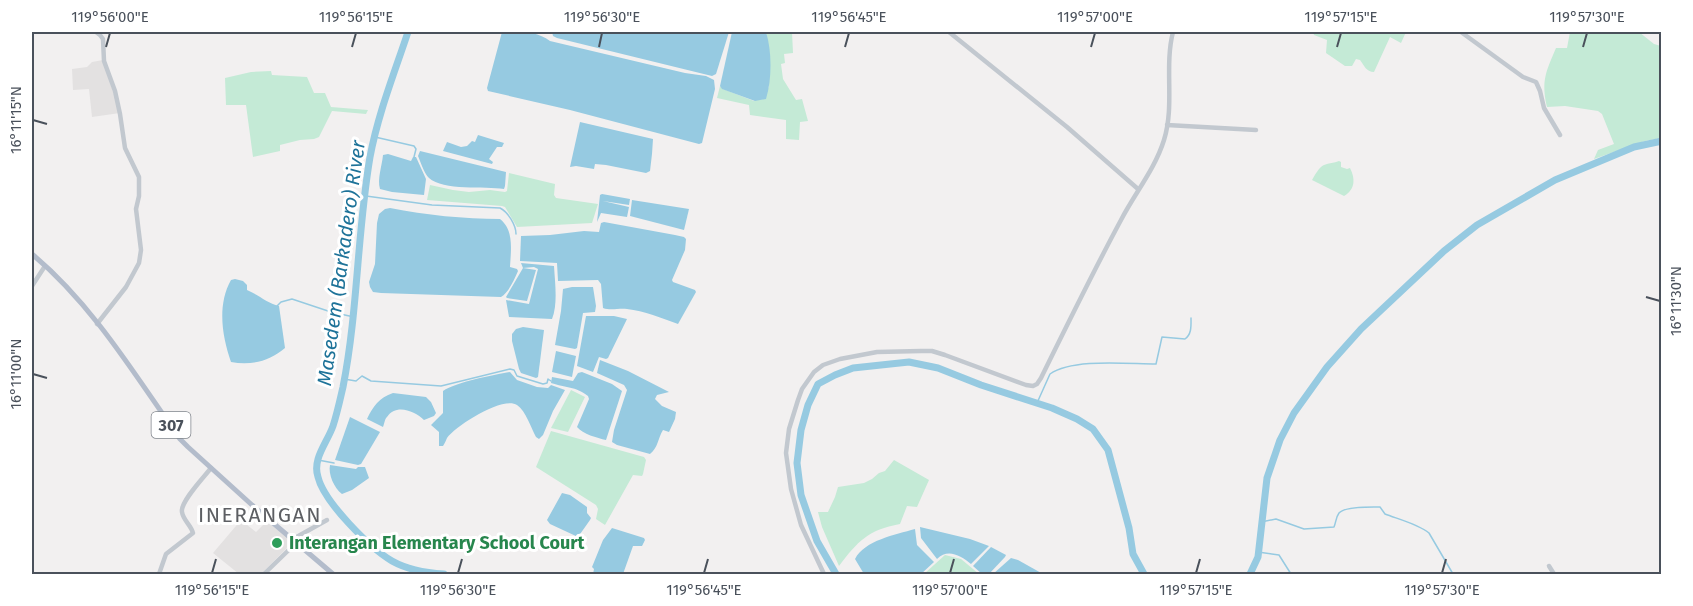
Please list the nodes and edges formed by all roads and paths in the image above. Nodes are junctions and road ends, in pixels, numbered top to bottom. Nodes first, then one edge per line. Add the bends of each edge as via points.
1 (96, 32) edge
2 (949, 32) edge
3 (1173, 32) edge
4 (1455, 32) edge
5 (1460, 32) edge
6 (1167, 125) junction
7 (1256, 130) dead end
8 (1560, 135) dead end
9 (1138, 189) junction
10 (32, 254) edge
11 (45, 266) junction
12 (32, 286) edge
13 (97, 324) junction
14 (211, 468) junction
15 (327, 520) dead end
16 (295, 541) junction
17 (1549, 566) dead end
18 (159, 574) edge
19 (264, 574) edge
20 (333, 574) edge
21 (824, 574) edge
22 (1554, 574) edge

1 - 13 street via 103,39 104,61 115,90 125,148 139,177 136,209 141,250 139,263 126,287
2 - 9 street
3 - 6 street
4 - 5 street
5 - 8 street via 1536,82 1548,118
6 - 7 street
6 - 9 street via 1158,155
9 - 21 street via 1037,384 1019,383 932,351 877,352 840,359 823,365 807,380 789,429 786,453 790,489 801,525
10 - 11 main road, 307
11 - 12 street
11 - 13 main road, 307
13 - 14 main road, 307 via 180,439
14 - 16 main road, 307
14 - 18 street via 183,504 182,514 193,533 166,554
15 - 16 street
16 - 19 street
16 - 20 main road, 307
17 - 22 street

